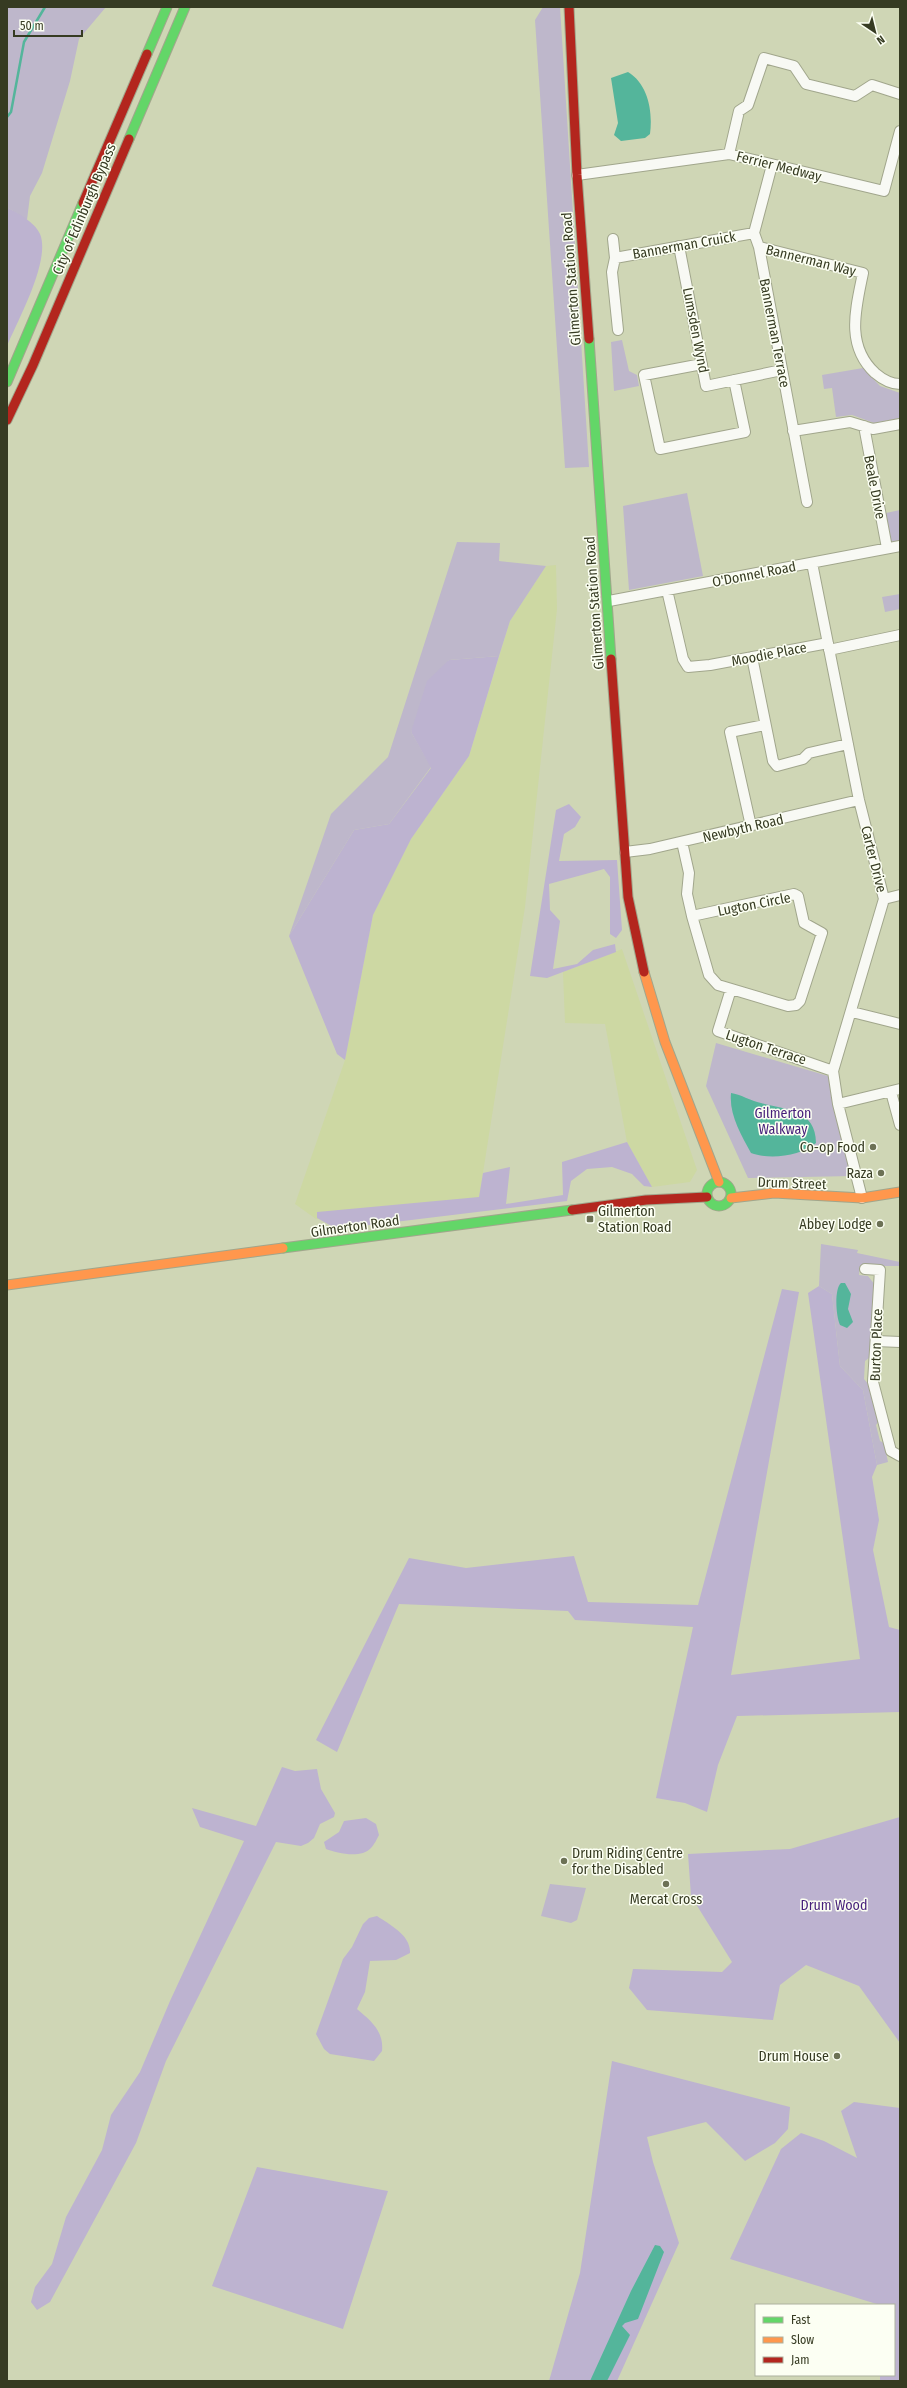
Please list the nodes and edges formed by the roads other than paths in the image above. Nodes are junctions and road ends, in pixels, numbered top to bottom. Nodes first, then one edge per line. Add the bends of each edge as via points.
1 (167, 7) edge
2 (185, 7) edge
3 (569, 7) edge
4 (900, 94) edge
5 (900, 131) edge
6 (729, 154) junction
7 (772, 165) junction
8 (577, 175) junction
9 (754, 233) junction
10 (613, 239) dead end
11 (679, 246) junction
12 (759, 247) junction
13 (615, 258) junction
14 (618, 330) dead end
15 (702, 364) junction
16 (782, 370) junction
17 (734, 380) junction
18 (7, 382) edge
19 (900, 384) edge
20 (7, 420) edge
21 (900, 424) edge
22 (864, 426) junction
23 (793, 431) junction
24 (807, 502) dead end
25 (900, 546) edge
26 (887, 548) junction
27 (812, 563) junction
28 (667, 590) junction
29 (609, 602) junction
30 (900, 636) edge
31 (829, 646) junction
32 (752, 657) junction
33 (765, 725) junction
34 (848, 744) junction
35 (859, 800) junction
36 (751, 826) junction
37 (682, 842) junction
38 (625, 852) junction
39 (900, 895) edge
40 (884, 899) junction
41 (692, 916) junction
42 (731, 989) junction
43 (852, 1012) junction
44 (900, 1024) edge
45 (834, 1070) junction
46 (896, 1091) edge
47 (838, 1104) junction
48 (900, 1125) edge
49 (719, 1182) junction
50 (900, 1192) edge
51 (707, 1197) junction
52 (731, 1198) junction
53 (862, 1198) junction
54 (865, 1269) dead end
55 (7, 1285) edge
56 (876, 1340) junction
57 (900, 1342) edge
58 (897, 1455) edge

1 - 18 main road, City of Edinburgh Bypass
2 - 20 main road, City of Edinburgh Bypass via 33,365
3 - 8 main road, Gilmerton Station Road
4 - 6 street via 872,85 855,96 806,84 794,66 764,58 748,106 739,111
5 - 7 street, Ferrier Medway via 884,191
6 - 7 street, Ferrier Medway
6 - 8 street, Ferrier Medway
7 - 9 street
8 - 29 main road, Gilmerton Station Road
9 - 11 street, Bannerman Cruick
9 - 12 street, Bannerman Terrace
10 - 13 street, Bannerman Cruick
11 - 13 street, Bannerman Cruick
11 - 15 street, Lumsden Wynd
12 - 16 street, Bannerman Terrace
12 - 19 street, Bannerman Way via 863,273 854,316 858,348 868,366 879,376 893,384
13 - 14 street, Bannerman Cruick via 612,272
15 - 17 street, Lumsden Wynd via 706,386
15 - 17 street via 644,375 660,449 745,432
16 - 17 street, Lumsden Wynd
16 - 23 street, Bannerman Terrace
21 - 22 street via 873,429
22 - 23 street via 850,422
22 - 26 street, Beale Drive
23 - 24 street, Bannerman Terrace
25 - 26 street, O'Donnel Road
26 - 27 street, O'Donnel Road
27 - 28 street, O'Donnel Road
27 - 31 street, Carter Drive
28 - 29 street, O'Donnel Road
28 - 32 street, Moodie Place via 683,659 688,667
29 - 38 main road, Gilmerton Station Road
30 - 31 street, Moodie Place
31 - 32 street, Moodie Place
31 - 34 street, Carter Drive
32 - 33 street
33 - 34 street via 773,761 777,766 803,759 809,753
33 - 36 street via 730,732
34 - 35 street, Carter Drive
35 - 36 street, Newbyth Road
35 - 40 street, Carter Drive
36 - 37 street, Newbyth Road
37 - 38 street, Newbyth Road
37 - 41 street, Lugton Circle via 689,873 687,894
38 - 49 main road, Gilmerton Station Road via 634,938 652,1003
39 - 40 street
40 - 43 street, Carter Drive
41 - 42 street, Lugton Circle via 709,975 718,985
41 - 42 street, Lugton Circle via 794,894 798,896 804,923 822,933 800,1001 796,1005 788,1006
42 - 45 street, Lugton Terrace via 718,1031
43 - 44 street
43 - 45 street, Carter Drive
45 - 47 street, Carter Drive
46 - 47 street
46 - 48 street
47 - 53 street, Carter Drive
49 - 51 main road via 709,1187
49 - 52 main road via 729,1187
50 - 53 main road, Drum Street
51 - 52 main road via 711,1204 719,1206 726,1204
51 - 55 main road, Gilmerton Road via 646,1200
52 - 53 main road, Drum Street via 774,1194
54 - 56 street, Burton Place via 880,1270
56 - 57 street
56 - 58 street, Burton Place via 873,1382 891,1451

